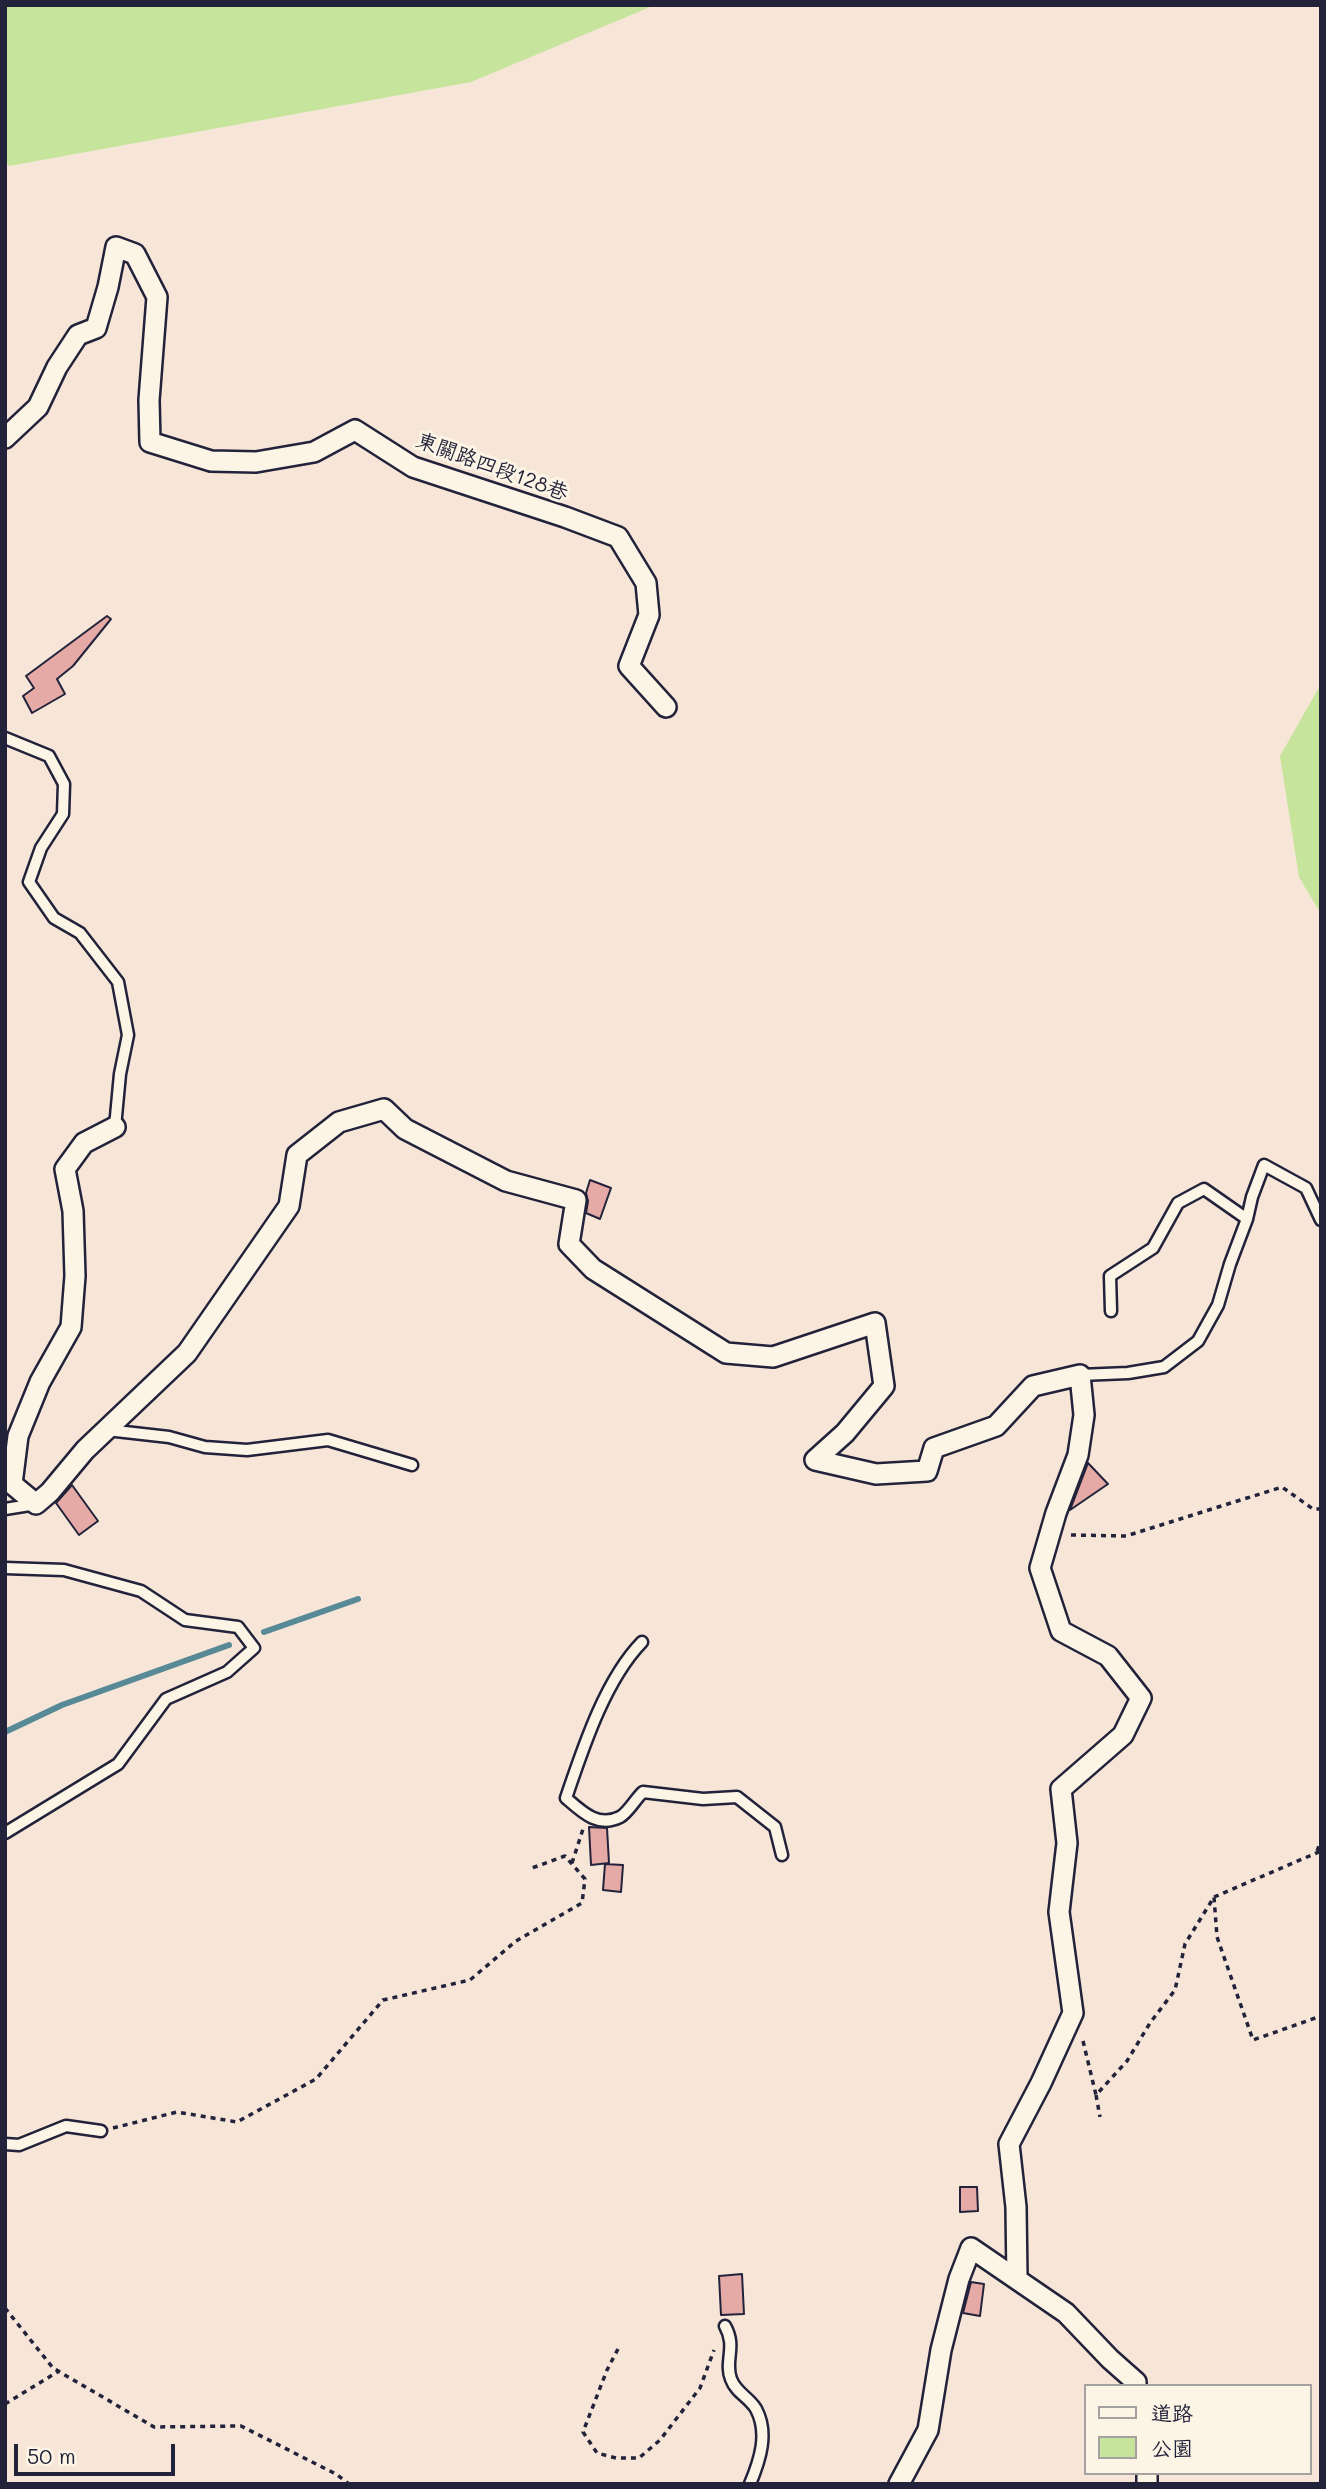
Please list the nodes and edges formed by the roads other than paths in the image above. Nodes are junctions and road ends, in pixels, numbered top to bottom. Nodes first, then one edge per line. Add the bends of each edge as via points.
1 (5, 438) edge
2 (666, 707) dead end
3 (5, 738) edge
4 (115, 1126) joint
5 (1247, 1219) junction
6 (1321, 1220) edge
7 (1111, 1311) dead end
8 (1080, 1374) junction
9 (106, 1430) junction
10 (412, 1465) dead end
11 (36, 1504) junction
12 (5, 1509) edge
13 (5, 1568) edge
14 (642, 1642) dead end
15 (5, 1833) edge
16 (782, 1855) dead end
17 (101, 2130) road end
18 (5, 2144) edge
19 (1017, 2279) junction
20 (725, 2326) road end
21 (1136, 2384) edge
22 (750, 2484) edge
23 (899, 2484) edge

1 - 2 street, 東關路四段128巷 via 38,407 78,335 96,328 116,247 135,254 157,297 150,442 211,461 256,462 314,452 355,430 413,467 618,537 646,583 649,615 629,666
3 - 4 lane via 49,756 64,785 62,814 41,848 29,882 54,918 80,933 118,982 128,1035
4 - 11 street via 84,1143 65,1169 73,1210 71,1327 40,1382 18,1436 12,1484
5 - 6 lane via 1264,1165 1306,1188
5 - 7 lane via 1204,1189 1178,1203 1153,1248 1110,1276
5 - 8 lane via 1218,1305 1198,1341 1164,1367
8 - 9 street via 1033,1386 996,1426 934,1448 927,1471 876,1474 815,1460 845,1433 884,1386 875,1323 773,1357 726,1353 593,1269 577,1253 569,1244 576,1200 506,1181 405,1129 384,1109 340,1122 297,1155 289,1206 187,1353
8 - 19 street via 1084,1415 1078,1455 1041,1568 1060,1630 1108,1656 1141,1698 1123,1735 1061,1789 1067,1843 1059,1912 1073,2013 1009,2144
9 - 10 lane via 247,1451 328,1440
9 - 11 street
11 - 12 lane
13 - 15 lane via 64,1570 141,1591 185,1620 238,1627 254,1648 227,1672 166,1699 118,1764
14 - 16 lane via 626,1659 586,1740 566,1798 600,1822 622,1816 643,1792 703,1799 737,1797 775,1827
17 - 18 lane via 66,2126 19,2145
19 - 21 street via 1066,2313
19 - 23 street via 971,2248 941,2350 928,2430
20 - 22 lane via 732,2338 730,2377 755,2408 764,2440

